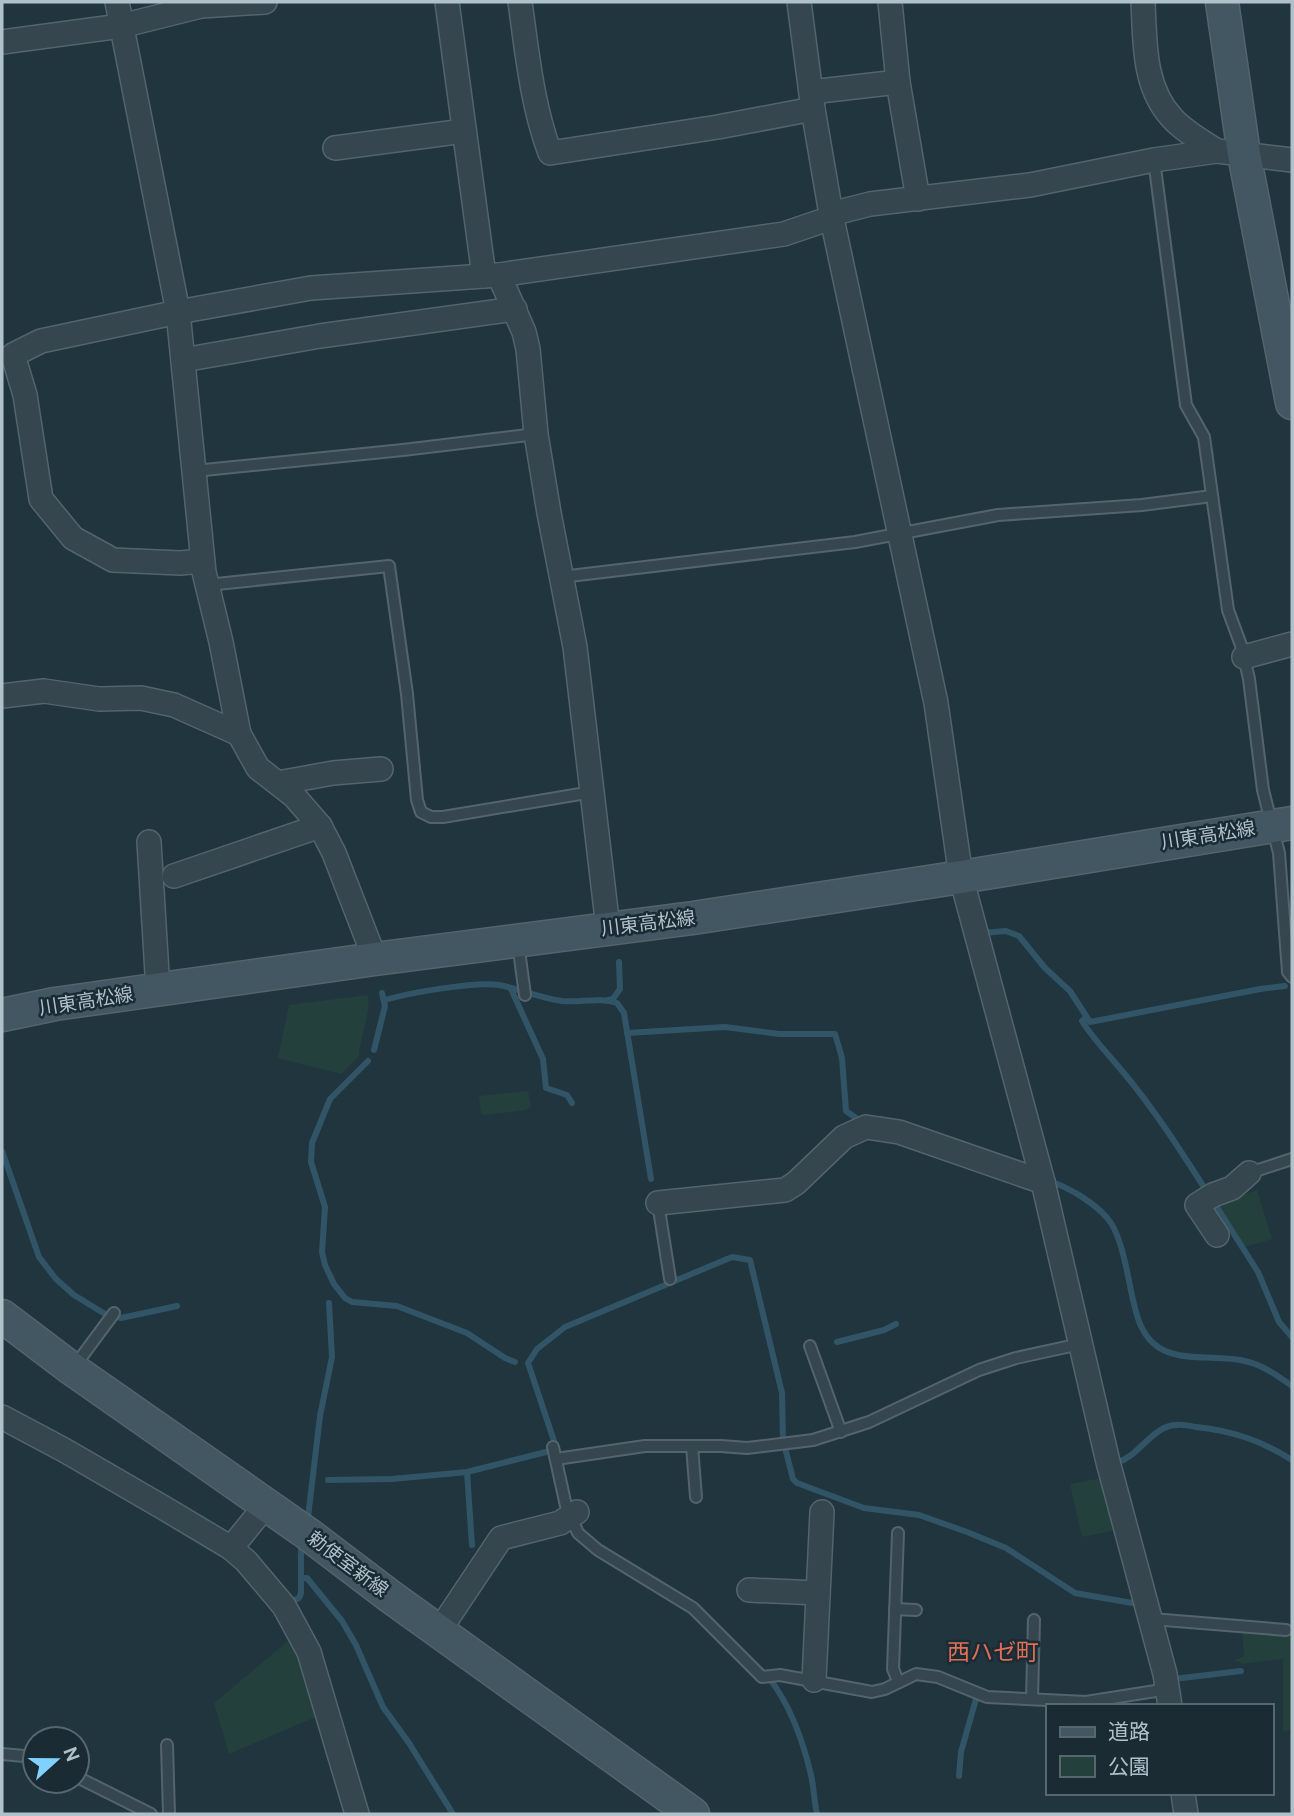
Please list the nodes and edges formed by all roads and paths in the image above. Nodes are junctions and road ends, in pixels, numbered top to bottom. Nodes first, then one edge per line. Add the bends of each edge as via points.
1 (117, 2) edge
2 (265, 2) edge
3 (447, 2) edge
4 (520, 2) edge
5 (799, 2) edge
6 (890, 2) edge
7 (1143, 2) edge
8 (1222, 2) edge
9 (121, 26) junction
10 (2, 42) edge
11 (898, 82) junction
12 (812, 101) junction
13 (464, 131) junction
14 (335, 148) dead end
15 (1231, 152) junction
16 (1154, 160) junction
17 (1292, 160) edge
18 (918, 199) junction
19 (831, 216) junction
20 (491, 275) junction
21 (515, 309) junction
22 (178, 312) junction
23 (183, 360) junction
24 (1292, 403) edge
25 (536, 434) junction
26 (194, 471) junction
27 (1212, 496) junction
28 (900, 532) junction
29 (202, 561) junction
30 (561, 577) junction
31 (207, 585) junction
32 (1292, 644) edge
33 (1244, 657) junction
34 (2, 696) edge
35 (239, 734) junction
36 (380, 769) dead end
37 (278, 783) junction
38 (592, 792) junction
39 (1282, 824) edge
40 (320, 826) junction
41 (149, 842) dead end
42 (174, 876) dead end
43 (961, 877) junction
44 (608, 929) junction
45 (517, 940) junction
46 (375, 959) junction
47 (1292, 977) edge
48 (158, 990) junction
49 (525, 995) dead end
50 (2, 1015) edge
51 (1292, 1159) edge
52 (1249, 1173) joint
53 (1043, 1182) junction
54 (658, 1203) joint
55 (1217, 1235) dead end
56 (670, 1279) dead end
57 (114, 1313) dead end
58 (2, 1316) edge
59 (1080, 1344) junction
60 (810, 1346) dead end
61 (72, 1368) junction
62 (2, 1417) edge
63 (841, 1433) junction
64 (692, 1446) junction
65 (552, 1447) dead end
66 (556, 1459) junction
67 (696, 1497) dead end
68 (265, 1505) junction
69 (822, 1512) dead end
70 (573, 1515) junction
71 (898, 1532) dead end
72 (231, 1548) junction
73 (818, 1593) junction
74 (763, 1597) dead end
75 (895, 1609) junction
76 (916, 1610) dead end
77 (1152, 1619) junction
78 (1034, 1620) dead end
79 (1286, 1630) dead end
80 (439, 1631) junction
81 (814, 1681) junction
82 (898, 1681) junction
83 (1169, 1697) edge
84 (1032, 1699) junction
85 (167, 1745) dead end
86 (2, 1754) edge
87 (21, 1756) edge
88 (91, 1784) edge
89 (1183, 1795) edge
90 (151, 1814) edge
91 (169, 1814) edge
92 (357, 1814) edge
93 (692, 1814) edge
94 (1186, 1814) edge

1 - 9 street
2 - 9 street via 201,6
3 - 13 street
4 - 12 street via 528,64 550,153 718,127
5 - 12 street
6 - 11 street
7 - 15 street via 1149,73 1158,98 1174,120
8 - 15 main road
9 - 10 street
9 - 22 street
11 - 12 street
11 - 18 street
12 - 19 street
13 - 14 street
13 - 20 street
15 - 16 street
15 - 17 street
15 - 24 main road
16 - 18 street via 1030,185
16 - 27 lane via 1186,405 1203,437
18 - 19 street via 870,204
19 - 20 street via 784,234
19 - 28 street
20 - 21 street
20 - 22 street via 311,288
21 - 23 street
21 - 25 street via 528,349
22 - 23 street
22 - 29 street via 41,341 13,355 25,395 41,499 73,538 114,560
23 - 26 street
25 - 26 lane
25 - 30 street
26 - 29 street
27 - 28 lane via 998,515
27 - 33 lane via 1228,610
28 - 30 lane via 855,542
28 - 43 street via 936,703
29 - 31 street
30 - 38 street via 575,647
31 - 35 street
31 - 38 lane via 389,566 421,812 443,817
32 - 33 street
33 - 39 lane via 1263,790
34 - 35 street via 44,691 99,699 141,698 174,705
35 - 37 street via 258,768
36 - 37 street
37 - 40 street
38 - 44 street
39 - 43 main road, 川東高松線
39 - 47 lane via 1279,853
40 - 42 street
40 - 46 street
41 - 48 street
43 - 44 main road, 川東高松線
43 - 53 street
44 - 45 main road, 川東高松線
45 - 46 main road, 川東高松線
45 - 49 lane
46 - 48 main road, 川東高松線
48 - 50 main road, 川東高松線
51 - 52 lane
52 - 55 street via 1232,1188 1197,1205
53 - 54 street via 899,1132 866,1127 844,1137 785,1190
53 - 59 street
54 - 56 lane
57 - 61 lane
58 - 61 main road, 勅使室新線
59 - 63 lane via 979,1370
59 - 77 street
60 - 63 lane
61 - 68 main road, 勅使室新線
62 - 72 street
63 - 64 lane via 747,1448
64 - 66 lane via 645,1446
64 - 67 lane
65 - 66 lane
66 - 70 lane
68 - 72 street
68 - 80 main road, 勅使室新線
69 - 73 street via 810,1548
70 - 80 street via 560,1523 501,1538
70 - 81 lane via 578,1533 693,1608 762,1676
71 - 75 lane
72 - 92 street via 284,1606 310,1652
73 - 74 street
73 - 81 street
75 - 76 lane
75 - 82 lane via 893,1669
77 - 79 lane
77 - 83 street
78 - 84 lane
80 - 93 main road, 勅使室新線
81 - 82 lane via 872,1692
82 - 84 lane via 925,1674 987,1697
83 - 84 lane via 1086,1702
85 - 91 lane
86 - 87 lane
88 - 90 lane
89 - 94 street

